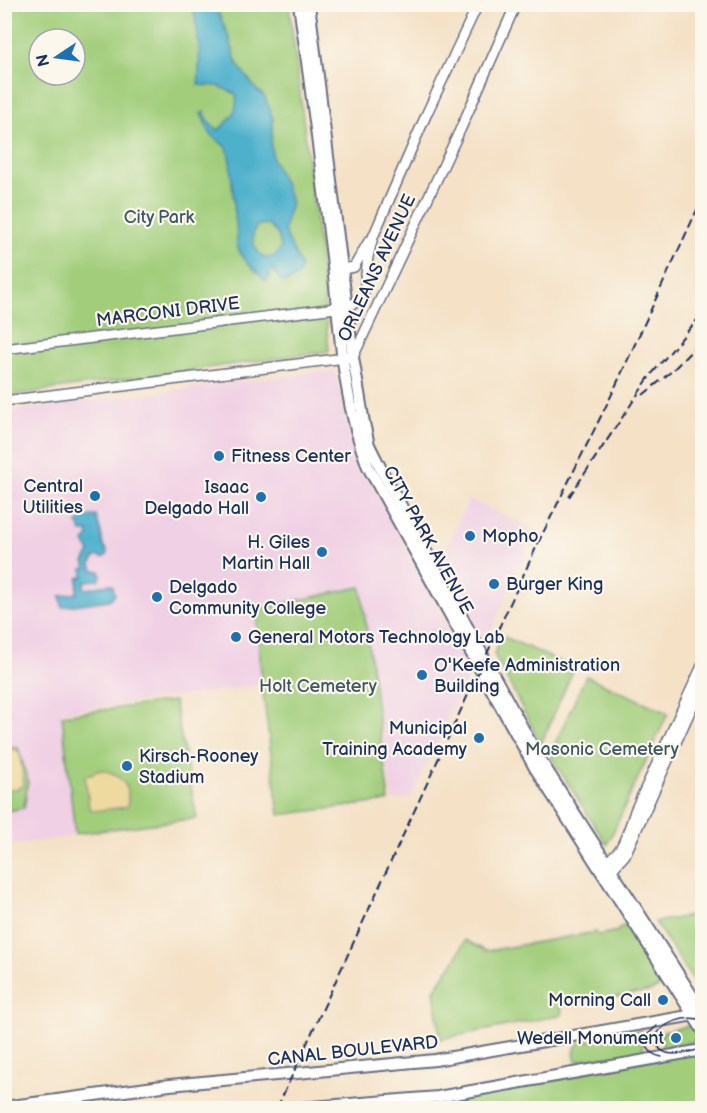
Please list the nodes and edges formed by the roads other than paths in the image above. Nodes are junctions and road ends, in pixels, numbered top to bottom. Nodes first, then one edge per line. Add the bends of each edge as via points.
1 (299, 4) edge
2 (309, 4) edge
3 (478, 4) edge
4 (516, 4) edge
5 (373, 237) junction
6 (343, 269) junction
7 (342, 307) junction
8 (4, 349) edge
9 (349, 355) junction
10 (4, 401) edge
11 (702, 666) edge
12 (702, 685) edge
13 (605, 867) junction
14 (699, 1013) edge
15 (702, 1029) edge
16 (702, 1050) edge
17 (4, 1107) edge
18 (299, 1108) edge

1 - 7 main road
2 - 6 main road
3 - 5 street, ORLEANS AVENUE
4 - 9 street, ORLEANS AVENUE via 461,128
5 - 6 street via 354,267
5 - 7 street, ORLEANS AVENUE via 364,292 357,302
6 - 7 main road
7 - 8 street, MARCONI DRIVE
7 - 9 main road
9 - 10 street, ORLEANS AVENUE
9 - 13 main road, CITY PARK AVENUE via 369,445 382,471 539,758
9 - 13 main road, CITY PARK AVENUE via 355,428 368,467 535,768
11 - 13 street via 620,849
12 - 13 street via 625,855
13 - 14 main road, CITY PARK AVENUE
14 - 15 main road, CITY PARK AVENUE
14 - 17 main road, CANAL BOULEVARD via 435,1060 170,1085
16 - 18 main road via 438,1097

